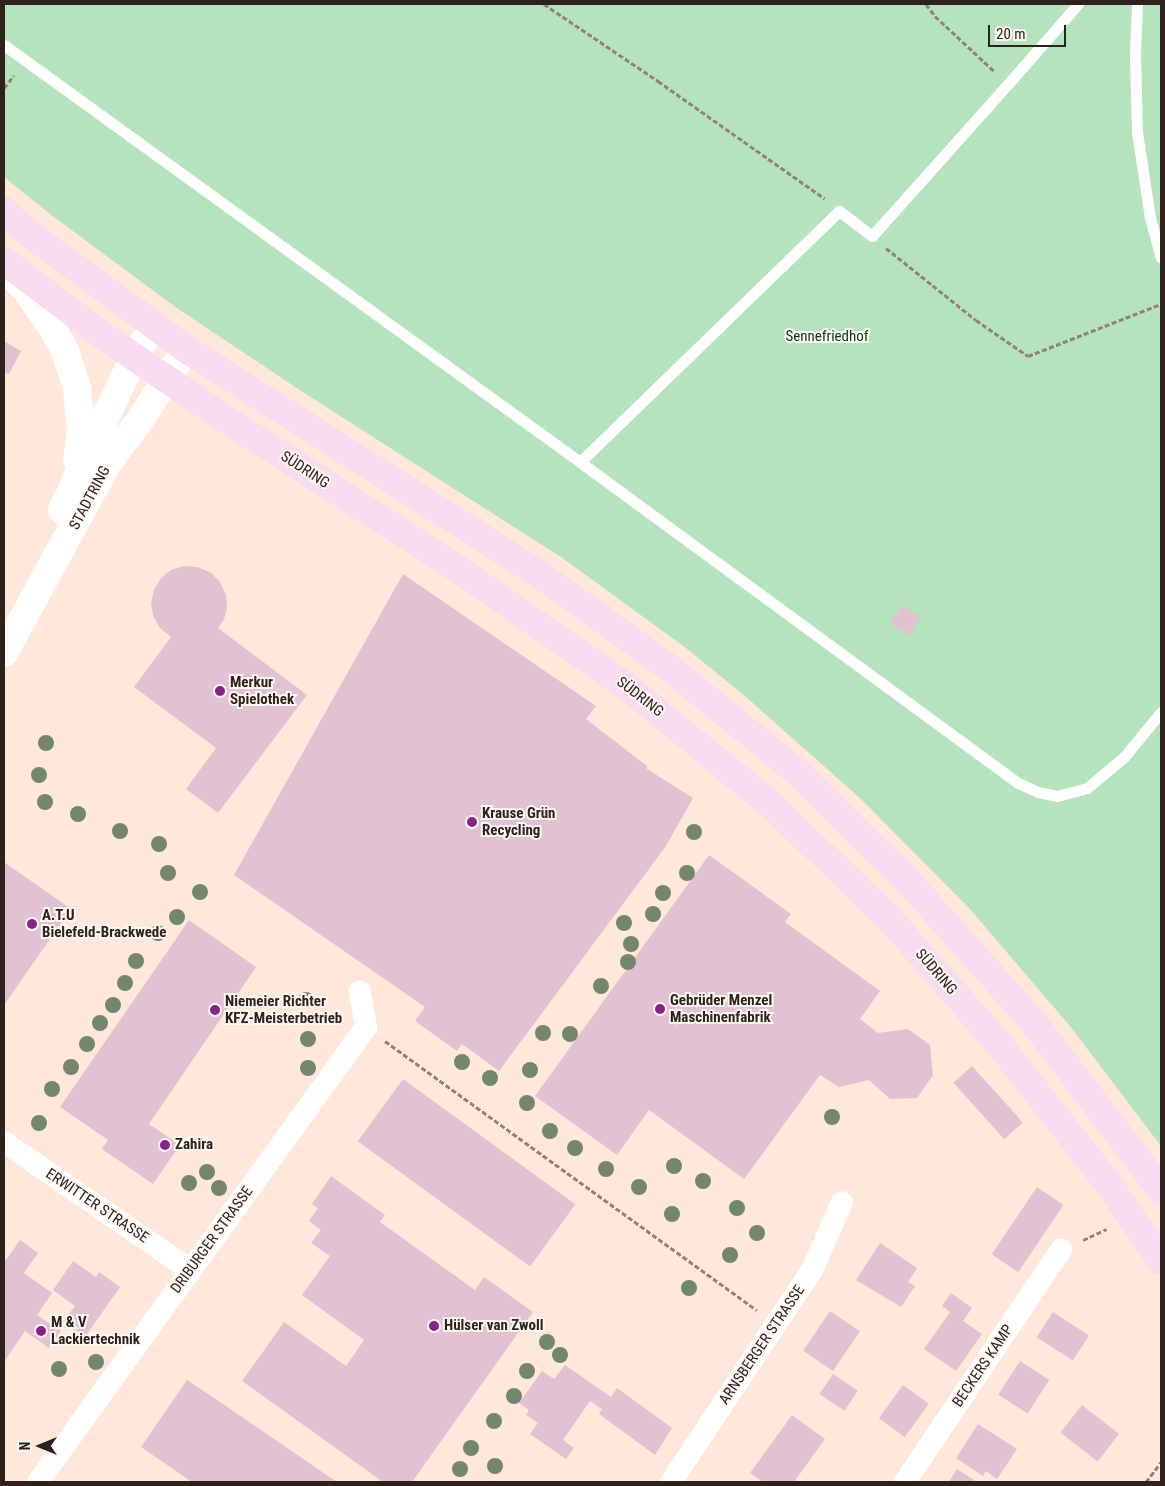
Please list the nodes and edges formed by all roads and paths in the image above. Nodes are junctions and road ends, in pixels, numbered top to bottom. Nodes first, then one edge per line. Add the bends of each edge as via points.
1 (544, 4) edge
2 (926, 4) edge
3 (1078, 4) edge
4 (1137, 4) edge
5 (4, 46) edge
6 (1008, 84) junction
7 (4, 210) edge
8 (839, 211) junction
9 (872, 236) junction
10 (1161, 258) edge
11 (4, 261) edge
12 (4, 267) edge
13 (1161, 304) edge
14 (154, 326) junction
15 (186, 349) junction
16 (134, 357) junction
17 (166, 379) junction
18 (580, 462) junction
19 (71, 490) junction
20 (4, 644) edge
21 (4, 653) edge
22 (1161, 712) edge
23 (360, 992) dead end
24 (366, 1027) junction
25 (4, 1142) edge
26 (1161, 1190) edge
27 (842, 1202) dead end
28 (1110, 1227) dead end
29 (1061, 1250) joint
30 (1161, 1261) edge
31 (190, 1270) junction
32 (776, 1324) junction
33 (1161, 1462) edge
34 (38, 1482) edge
35 (671, 1482) edge
36 (905, 1482) edge
37 (1146, 1482) edge

1 - 8 path
2 - 6 path
3 - 6 lane
4 - 10 lane via 1138,132 1150,218
5 - 18 lane
6 - 9 lane
7 - 14 main road via 27,232
8 - 9 lane
8 - 18 lane
9 - 13 path via 976,320 1028,356
11 - 16 main road, SÜDRING
12 - 19 street via 26,290 48,321 65,351 77,389 81,430
14 - 15 main road
14 - 16 street, STADTRING
15 - 17 street, STADTRING
15 - 26 main road via 536,571 666,665 796,771 906,879 1036,1024
16 - 17 main road, SÜDRING
16 - 19 street, STADTRING
17 - 21 street, STADTRING via 107,464
17 - 30 main road, SÜDRING via 455,566 626,686 769,803 887,916 999,1044 1107,1182
18 - 22 lane via 1018,783 1038,792 1057,796 1087,788 1124,757
19 - 20 street, STADTRING
23 - 24 street
24 - 31 street, DRIBURGER STRASSE
24 - 32 path
25 - 31 street, ERWITTER STRASSE
27 - 32 street, ARNSBERGER STRASSE via 812,1270
28 - 29 path
29 - 36 street, BECKERS KAMP
31 - 34 street, DRIBURGER STRASSE
32 - 35 street, ARNSBERGER STRASSE
33 - 37 path

